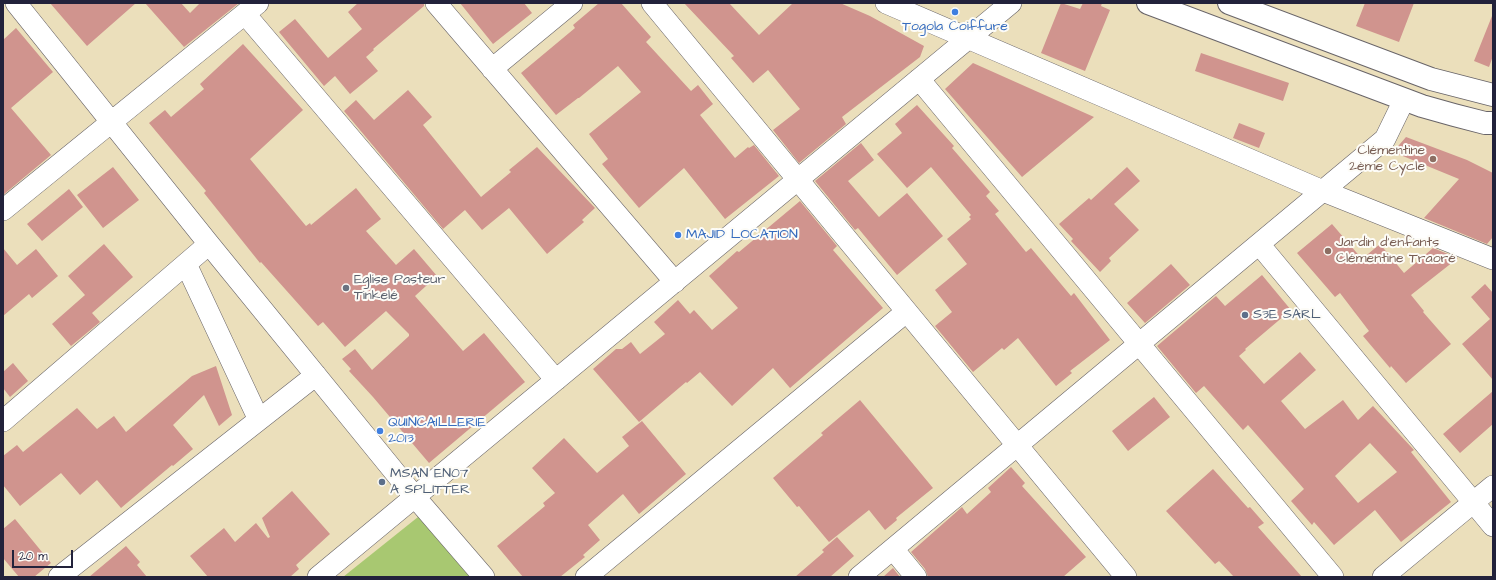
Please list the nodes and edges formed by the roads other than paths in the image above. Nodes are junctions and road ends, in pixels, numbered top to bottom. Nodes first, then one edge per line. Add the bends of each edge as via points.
1 (8, 3) edge
2 (16, 3) edge
3 (436, 3) edge
4 (572, 3) edge
5 (652, 3) edge
6 (886, 3) edge
7 (1011, 3) edge
8 (1148, 3) edge
9 (1229, 3) edge
10 (3, 7) edge
11 (251, 8) edge
12 (969, 38) junction
13 (492, 68) junction
14 (919, 79) junction
15 (1493, 94) edge
16 (1404, 100) junction
17 (112, 122) junction
18 (1493, 123) edge
19 (798, 180) junction
20 (1323, 190) junction
21 (3, 210) edge
22 (209, 244) junction
23 (1259, 244) junction
24 (1490, 260) edge
25 (186, 264) junction
26 (675, 282) junction
27 (906, 312) junction
28 (1139, 344) junction
29 (316, 375) junction
30 (556, 380) junction
31 (259, 420) junction
32 (3, 421) edge
33 (1017, 446) junction
34 (1493, 486) edge
35 (415, 497) junction
36 (1473, 502) junction
37 (1493, 526) edge
38 (893, 549) junction
39 (59, 577) edge
40 (318, 577) edge
41 (484, 577) edge
42 (586, 577) edge
43 (859, 577) edge
44 (916, 577) edge
45 (1126, 577) edge
46 (1333, 577) edge
47 (1384, 577) edge

1 - 10 street
2 - 17 street
3 - 13 street
4 - 13 street
5 - 19 street
6 - 12 street
7 - 12 street
8 - 16 main road
9 - 15 main road via 1431,79
11 - 17 street
11 - 30 street
12 - 14 street
12 - 20 street
13 - 26 street
14 - 19 street
14 - 28 street
16 - 18 main road via 1454,115
16 - 20 street via 1385,139
17 - 21 street
17 - 22 street
19 - 26 street
19 - 27 street
20 - 23 street
20 - 24 street
22 - 25 street
22 - 29 street
23 - 28 street
23 - 36 street
25 - 31 street
25 - 32 street
26 - 30 street
27 - 33 street
27 - 42 street
28 - 33 street
28 - 46 street
29 - 31 street
29 - 35 street
30 - 35 street
31 - 39 street
33 - 38 street
33 - 45 street
34 - 36 street
35 - 40 street
35 - 41 street
36 - 37 street
36 - 47 street
38 - 43 street
38 - 44 street

